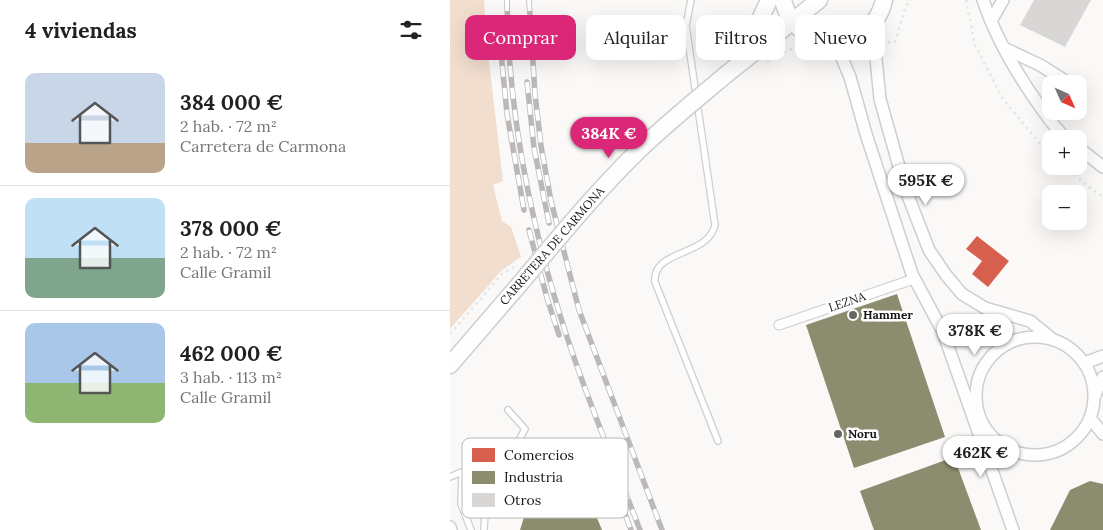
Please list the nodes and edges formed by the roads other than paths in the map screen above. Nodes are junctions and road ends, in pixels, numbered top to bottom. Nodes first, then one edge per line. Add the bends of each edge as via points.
1 (691, 0) edge
2 (769, 0) edge
3 (783, 0) edge
4 (819, 0) edge
5 (884, 0) edge
6 (984, 0) edge
7 (1002, 0) edge
8 (762, 15) edge
9 (877, 15) edge
10 (792, 22) junction
11 (991, 22) junction
12 (795, 25) edge
13 (785, 29) edge
14 (1006, 49) junction
15 (753, 60) edge
16 (843, 60) edge
17 (876, 60) edge
18 (1056, 75) edge
19 (1057, 130) edge
20 (1087, 154) edge
21 (1103, 167) edge
22 (914, 278) junction
23 (779, 326) dead end
24 (1052, 339) junction
25 (1103, 356) edge
26 (1085, 363) junction
27 (450, 364) edge
28 (1103, 377) edge
29 (1094, 397) junction
30 (508, 410) dead end
31 (977, 417) junction
32 (1090, 418) junction
33 (1103, 434) edge
34 (520, 438) edge
35 (718, 442) dead end
36 (462, 472) joint
37 (450, 476) edge
38 (462, 506) edge
39 (467, 518) edge
40 (472, 530) edge
41 (1013, 530) edge

1 - 35 lane via 686,26 715,224 708,240 660,265 655,282
2 - 8 main road
3 - 10 main road
4 - 10 main road
5 - 9 main road
6 - 11 street
7 - 11 street
10 - 12 main road
10 - 13 main road
11 - 14 street
14 - 18 street
14 - 19 street via 1028,90
15 - 27 main road, CARRETERA DE CARMONA, bridge via 728,73 638,151 521,272
16 - 22 street
17 - 24 street via 880,98 905,188 929,250 962,294 985,308 1030,320
20 - 21 street
22 - 23 street, LEZNA
22 - 31 street via 943,332
24 - 26 street via 1070,348
24 - 31 street via 1034,336 1015,340 999,349 986,363 978,380
25 - 26 street
26 - 29 street via 1092,379
28 - 29 street
29 - 32 street
30 - 34 lane via 524,430
31 - 32 street via 1005,447 1024,454 1044,454 1064,448 1079,435
31 - 41 street
32 - 33 street
36 - 37 lane
36 - 38 lane
39 - 40 lane

